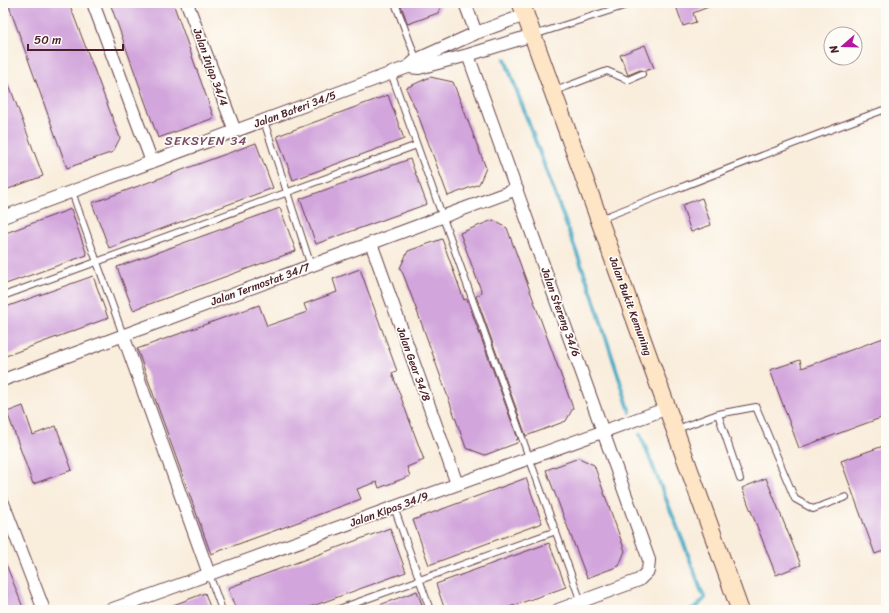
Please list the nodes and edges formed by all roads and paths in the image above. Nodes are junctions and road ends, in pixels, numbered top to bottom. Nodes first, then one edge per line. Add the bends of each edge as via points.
1 (93, 3) edge
2 (187, 3) edge
3 (395, 3) edge
4 (465, 3) edge
5 (633, 3) edge
6 (523, 9) edge
7 (476, 33) junction
8 (533, 35) junction
9 (468, 55) junction
10 (414, 65) junction
11 (391, 73) junction
12 (642, 74) dead end
13 (553, 92) junction
14 (886, 109) edge
15 (264, 120) junction
16 (235, 131) junction
17 (417, 145) junction
18 (152, 162) junction
19 (517, 189) junction
20 (72, 192) junction
21 (287, 192) junction
22 (3, 217) edge
23 (443, 217) junction
24 (599, 219) junction
25 (371, 243) junction
26 (97, 262) junction
27 (311, 266) junction
28 (3, 296) edge
29 (123, 335) junction
30 (3, 380) edge
31 (668, 408) junction
32 (718, 414) junction
33 (675, 430) junction
34 (604, 431) junction
35 (530, 458) junction
36 (740, 479) dead end
37 (457, 484) junction
38 (846, 497) dead end
39 (3, 503) edge
40 (394, 508) junction
41 (556, 531) junction
42 (209, 574) junction
43 (420, 580) junction
44 (581, 602) junction
45 (44, 610) edge
46 (110, 610) edge
47 (222, 610) edge
48 (336, 610) edge
49 (430, 610) edge
50 (558, 610) edge
51 (740, 610) edge

1 - 18 street
2 - 16 street, Jalan Injap 34/4
3 - 10 lane
4 - 7 street
5 - 8 lane
6 - 7 street
6 - 8 main road, Jalan Bukit Kemuning
7 - 10 street
8 - 9 street
8 - 13 main road, Jalan Bukit Kemuning
9 - 10 street
9 - 19 street, Jalan Stereng 34/6
10 - 11 street, Jalan Bateri 34/5
11 - 15 street, Jalan Bateri 34/5
11 - 17 lane
12 - 13 lane via 628,80 607,71
13 - 24 main road, Jalan Bukit Kemuning
14 - 24 lane
15 - 16 street, Jalan Bateri 34/5
15 - 21 lane
16 - 18 street, Jalan Bateri 34/5
17 - 21 lane
17 - 23 lane
18 - 20 street, Jalan Bateri 34/5
19 - 23 street, Jalan Termostat 34/7
19 - 34 street, Jalan Stereng 34/6
20 - 22 street, Jalan Bateri 34/5
20 - 26 lane
21 - 26 lane
21 - 27 lane
23 - 25 street, Jalan Termostat 34/7
23 - 35 lane
24 - 31 main road, Jalan Bukit Kemuning
25 - 27 street, Jalan Termostat 34/7
25 - 37 street, Jalan Gear 34/8
26 - 28 lane
26 - 29 lane
27 - 29 street, Jalan Termostat 34/7
29 - 30 street, Jalan Termostat 34/7
29 - 42 street
31 - 33 main road, Jalan Bukit Kemuning
31 - 34 street, Jalan Kipas 34/9
32 - 33 lane
32 - 36 lane
32 - 38 lane via 756,407 795,499 813,509
33 - 51 main road, Jalan Bukit Kemuning
34 - 35 street, Jalan Kipas 34/9
34 - 44 street, Jalan Stereng 34/6 via 649,560 648,571 639,580
35 - 37 street, Jalan Kipas 34/9
35 - 41 lane
37 - 40 street, Jalan Kipas 34/9
39 - 45 street
40 - 42 street, Jalan Kipas 34/9
40 - 43 lane
41 - 43 lane
41 - 44 lane
42 - 46 street, Jalan Kipas 34/9
42 - 47 lane
43 - 48 lane
43 - 49 lane
44 - 50 street

